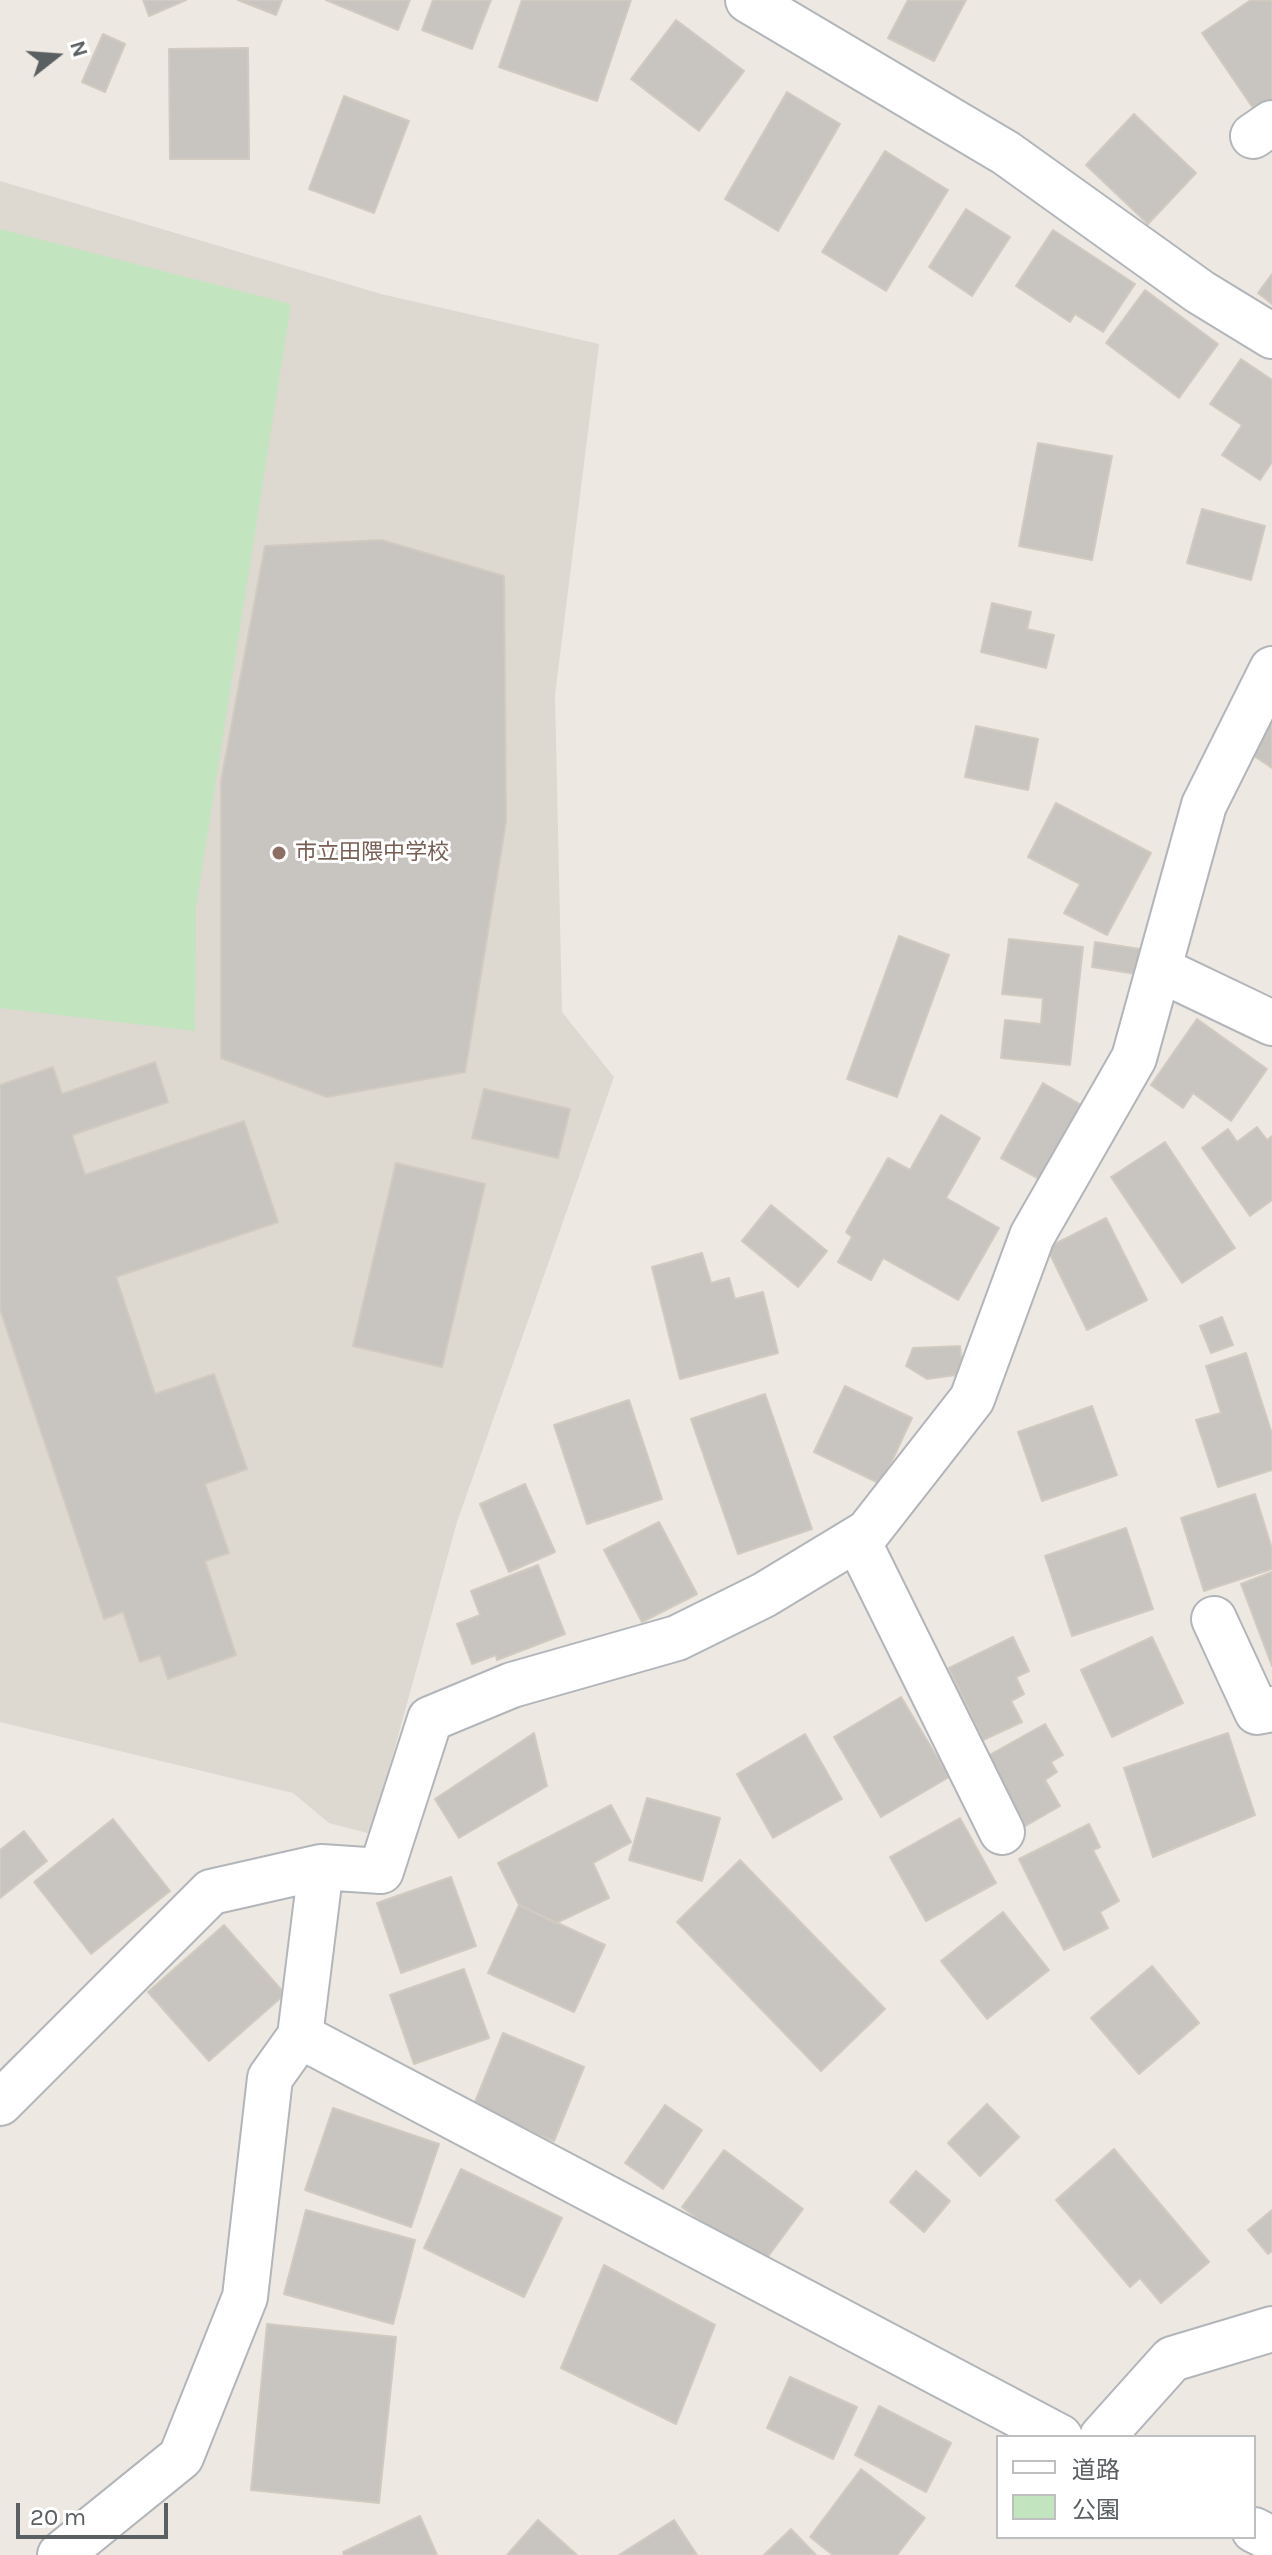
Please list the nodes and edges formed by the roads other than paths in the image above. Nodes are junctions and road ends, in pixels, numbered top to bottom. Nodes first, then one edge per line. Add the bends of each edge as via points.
1 (748, 0) edge
2 (1272, 336) edge
3 (1272, 669) edge
4 (1159, 969) junction
5 (1272, 1023) edge
6 (857, 1539) junction
7 (1214, 1619) dead end
8 (1272, 1709) edge
9 (1002, 1832) dead end
10 (321, 1867) junction
11 (300, 2036) junction
12 (0, 2103) edge
13 (1272, 2329) edge
14 (1056, 2435) edge
15 (1104, 2435) edge
16 (60, 2555) edge

1 - 2 street via 1006,153 1200,292
3 - 4 street via 1204,805
4 - 5 street
4 - 6 street via 1134,1058 1032,1236 972,1399 868,1532
6 - 9 street
6 - 10 street via 764,1595 677,1638 512,1685 430,1719 381,1871
7 - 8 street via 1257,1712
10 - 11 street
10 - 12 street via 211,1892
11 - 14 street
11 - 16 street via 270,2078 245,2297 181,2457
13 - 15 street via 1172,2359

